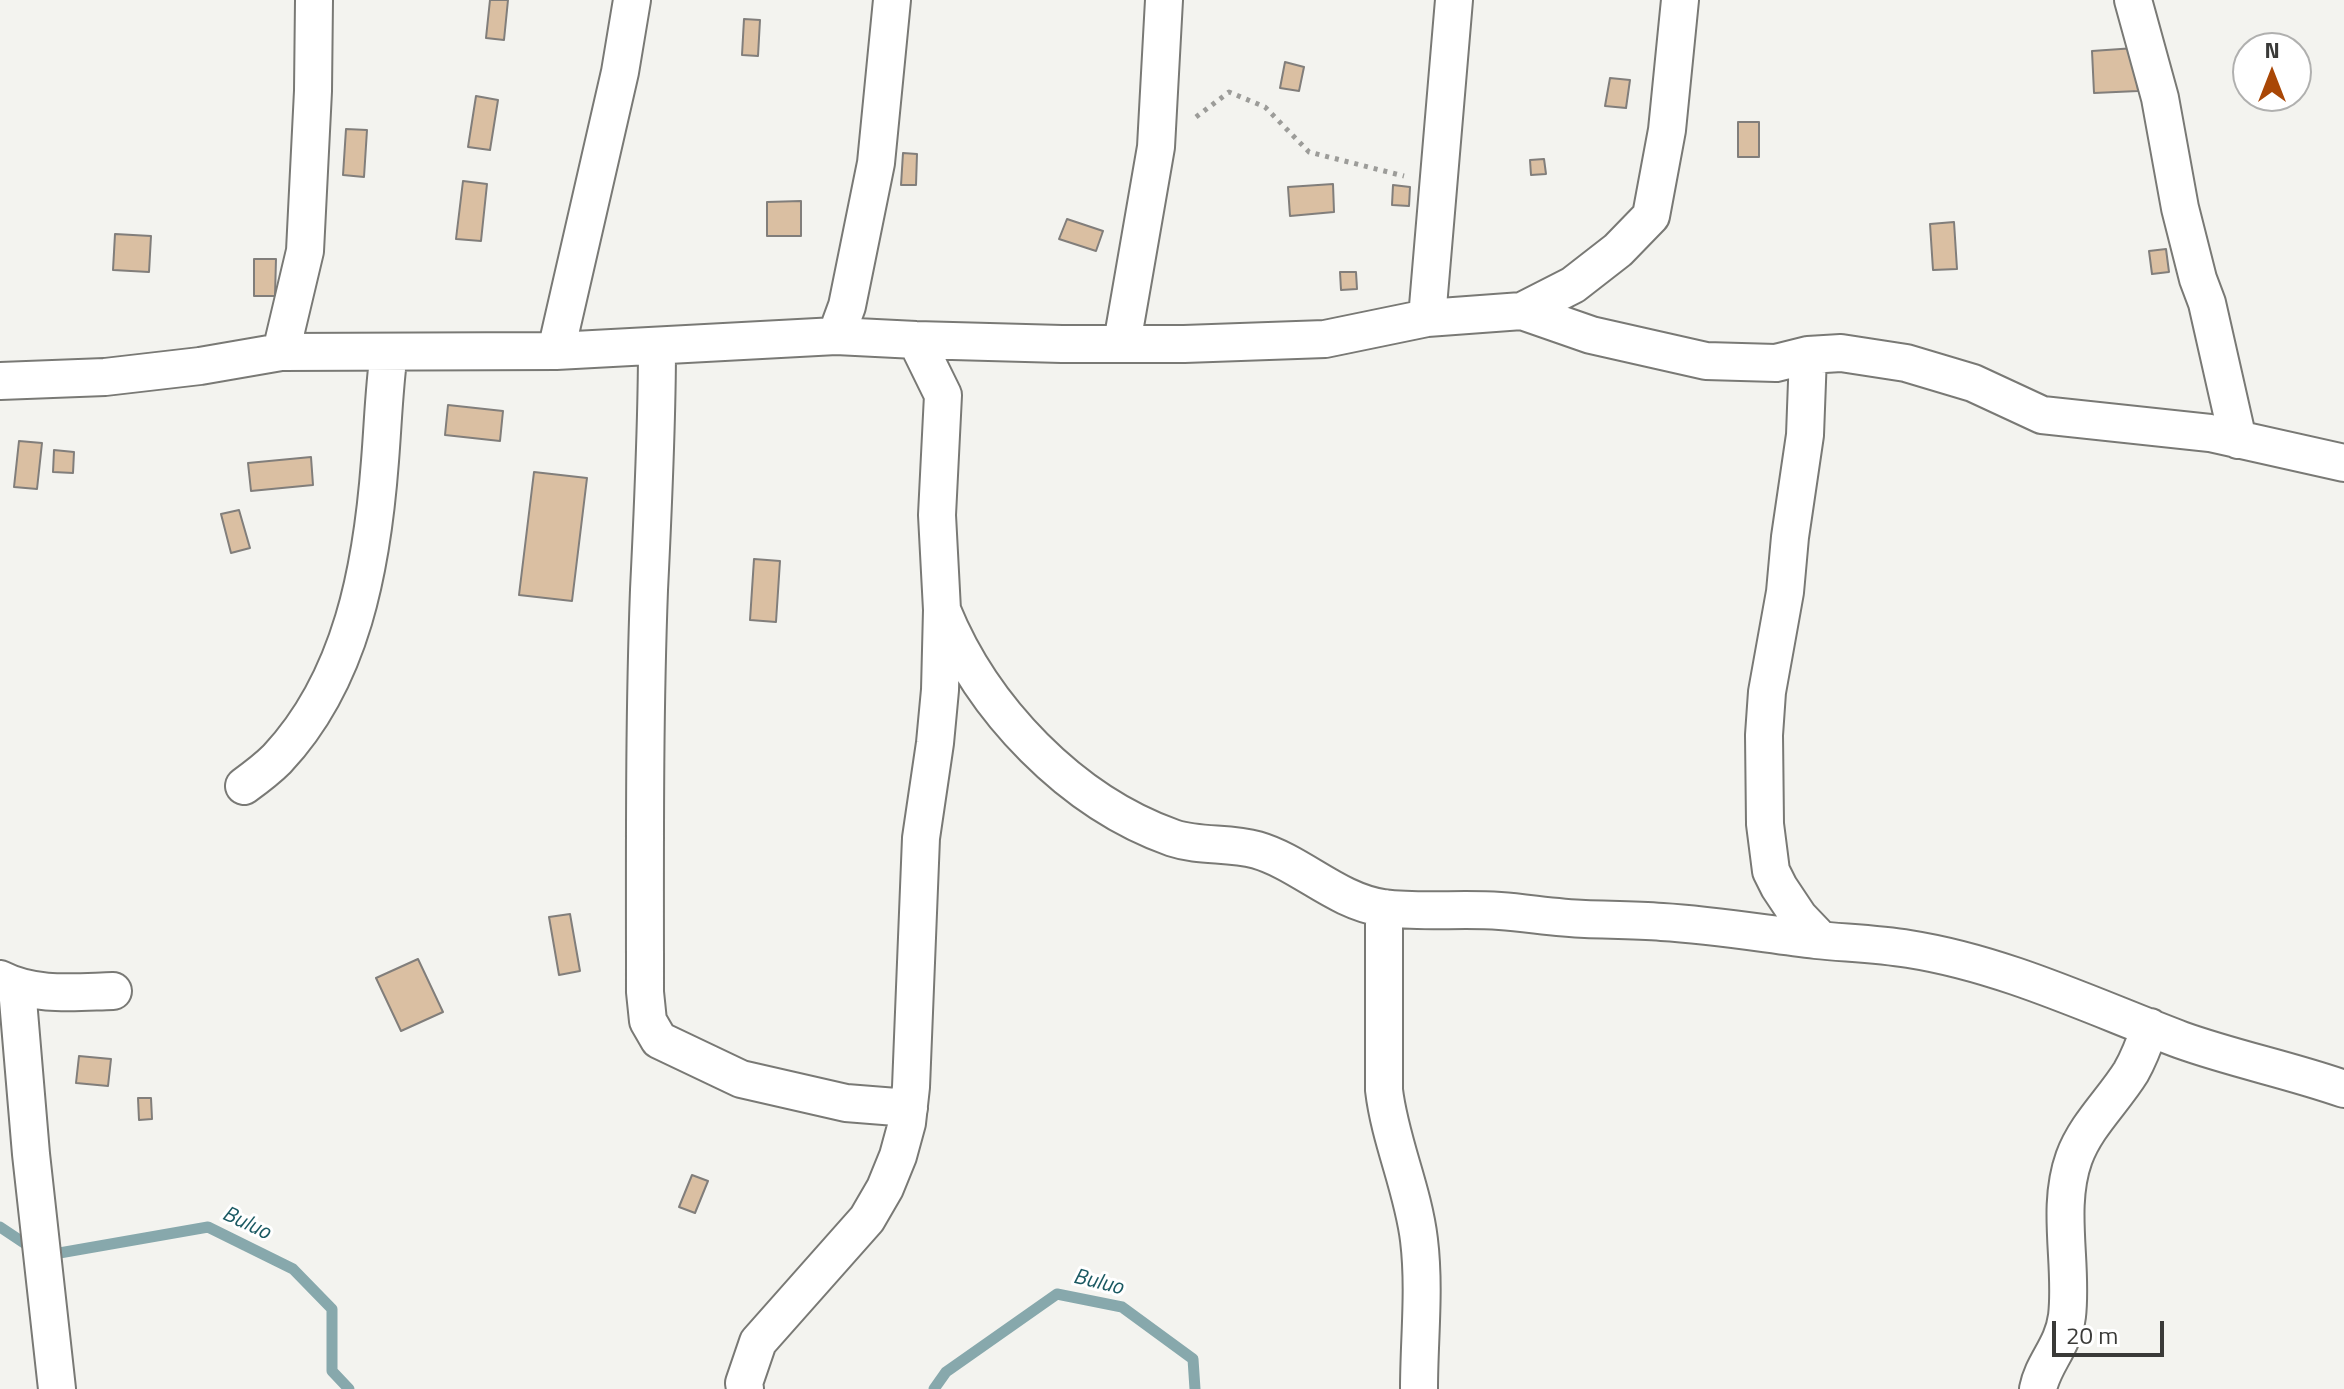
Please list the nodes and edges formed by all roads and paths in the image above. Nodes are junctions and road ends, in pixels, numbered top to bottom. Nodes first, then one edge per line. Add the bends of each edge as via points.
1 (314, 0) edge
2 (632, 0) edge
3 (892, 0) edge
4 (1164, 0) edge
5 (1454, 0) edge
6 (1680, 0) edge
7 (2133, 0) edge
8 (1156, 147) junction
9 (1407, 176) dead end
10 (1522, 311) junction
11 (1427, 318) junction
12 (836, 336) junction
13 (916, 340) junction
14 (1122, 343) junction
15 (657, 347) junction
16 (556, 351) junction
17 (281, 352) junction
18 (389, 352) junction
19 (1808, 355) junction
20 (0, 381) edge
21 (2238, 440) junction
22 (2344, 463) edge
23 (942, 610) junction
24 (244, 786) dead end
25 (1384, 908) junction
26 (1821, 940) junction
27 (8, 983) edge
28 (113, 991) dead end
29 (2150, 1027) junction
30 (2344, 1089) edge
31 (909, 1108) junction
32 (57, 1389) edge
33 (745, 1389) edge
34 (1419, 1389) edge
35 (2038, 1389) edge

1 - 17 street via 305,251
2 - 16 street
3 - 12 street via 876,163
4 - 8 street
5 - 11 street
6 - 10 street via 1667,130 1651,216 1573,285
7 - 21 street
8 - 9 path via 1229,92 1265,107 1309,152
8 - 14 street
10 - 11 street
10 - 19 street via 1591,335 1706,361 1776,363
11 - 14 street via 1325,339
12 - 13 street
12 - 15 street
13 - 14 street
13 - 23 street via 943,395 937,515
15 - 16 street
15 - 31 street via 645,776 648,1021 659,1040 741,1079 846,1103
16 - 18 street
17 - 18 street
17 - 20 street via 105,377
18 - 24 street via 366,570 335,676 302,729
19 - 21 street via 1841,353 1906,363 1973,383 2042,415
19 - 26 street via 1805,435 1767,692 1765,824 1771,871 1799,917
21 - 22 street
23 - 25 street via 966,662 998,707 1035,748 1093,798 1178,839 1261,851 1345,895
23 - 31 street via 936,730 921,838
25 - 26 street via 1666,922
25 - 34 street via 1384,1090 1419,1239
26 - 29 street via 1943,955 2063,992
27 - 28 street via 60,993
27 - 32 street
29 - 30 street
29 - 35 street via 2131,1071 2075,1155 2067,1202 2067,1315
31 - 33 street via 898,1156 867,1219 758,1342

